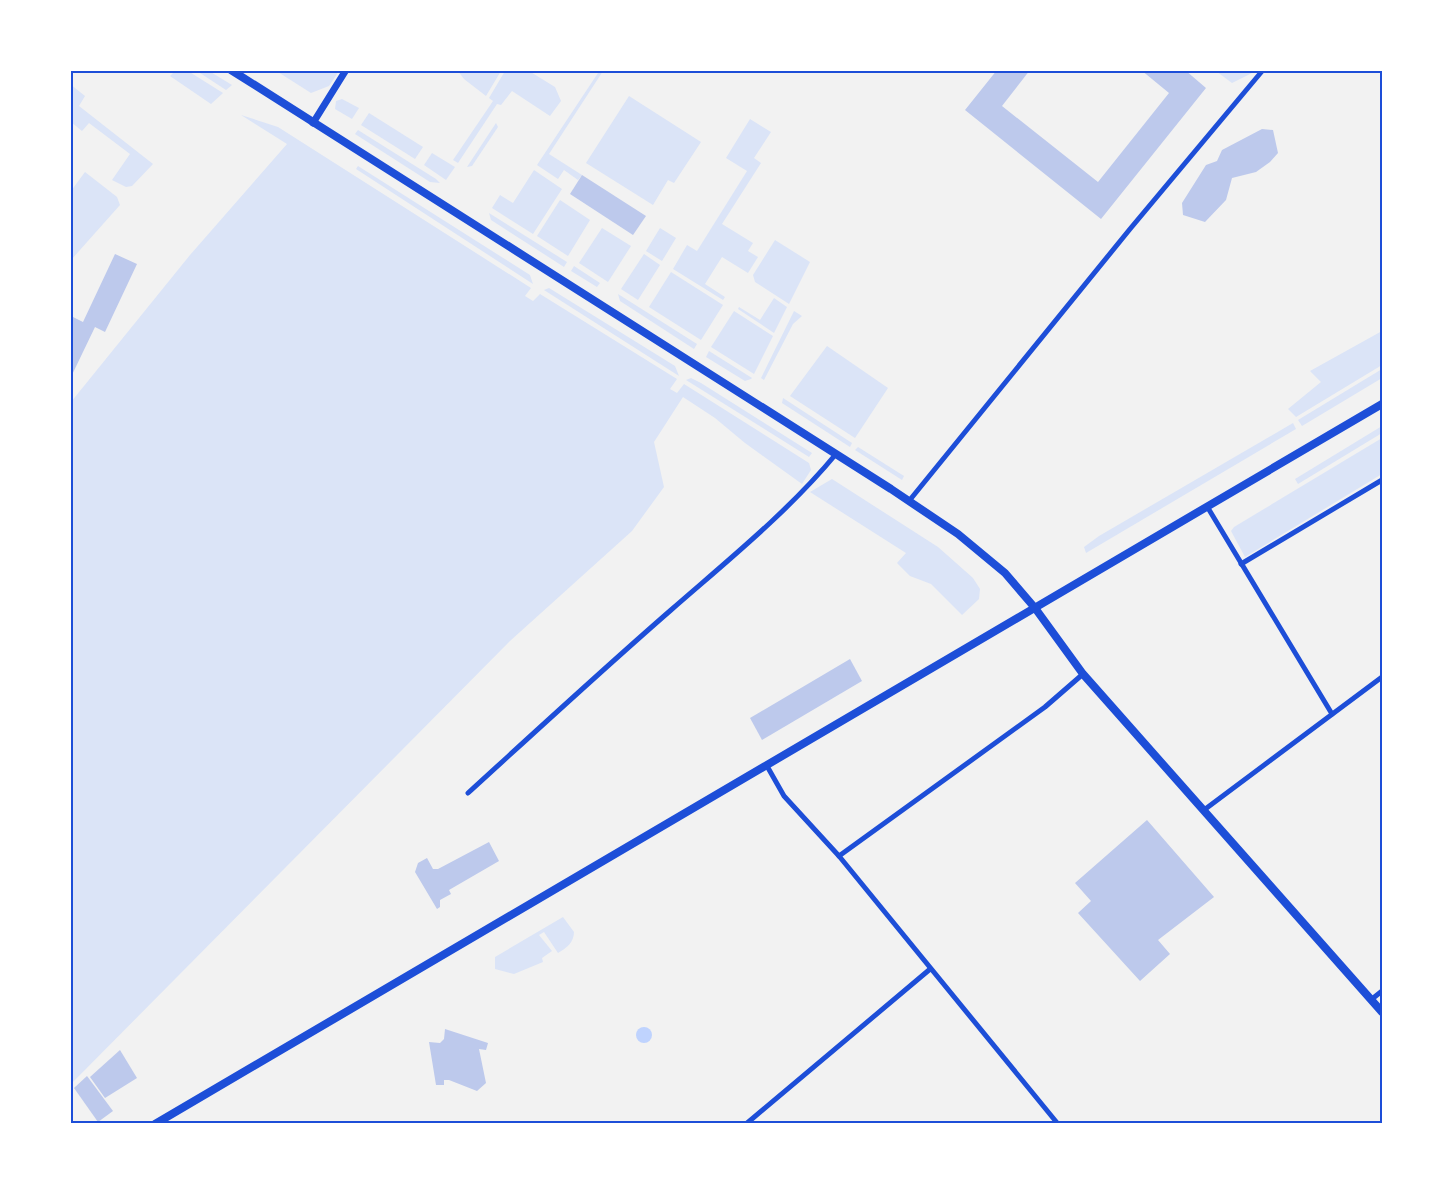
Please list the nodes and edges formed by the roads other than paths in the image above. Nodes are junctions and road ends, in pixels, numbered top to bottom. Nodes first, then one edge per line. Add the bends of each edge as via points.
1 (231, 70) edge
2 (346, 70) edge
3 (1263, 70) edge
4 (313, 123) junction
5 (1383, 404) edge
6 (836, 454) junction
7 (1383, 480) edge
8 (909, 501) junction
9 (1208, 508) junction
10 (1240, 564) junction
11 (1035, 608) junction
12 (1083, 674) junction
13 (1383, 677) edge
14 (1332, 714) junction
15 (767, 766) junction
16 (468, 793) dead end
17 (1204, 810) junction
18 (839, 856) junction
19 (929, 970) junction
20 (1383, 991) edge
21 (1372, 999) junction
22 (1383, 1012) edge
23 (155, 1124) edge
24 (746, 1124) edge
25 (1058, 1124) edge

1 - 4 main road
2 - 4 street
3 - 8 street
4 - 6 main road
5 - 9 main road
6 - 8 main road
6 - 16 street via 741,549
7 - 10 street
8 - 11 main road via 989,558
9 - 10 street
9 - 11 main road
10 - 14 street
11 - 12 main road
11 - 15 main road
12 - 17 main road
12 - 18 street via 1045,707
13 - 14 street
14 - 17 street
15 - 18 street via 784,796
15 - 23 main road
17 - 21 main road
18 - 19 street
19 - 24 street
19 - 25 street
20 - 21 street
21 - 22 main road

